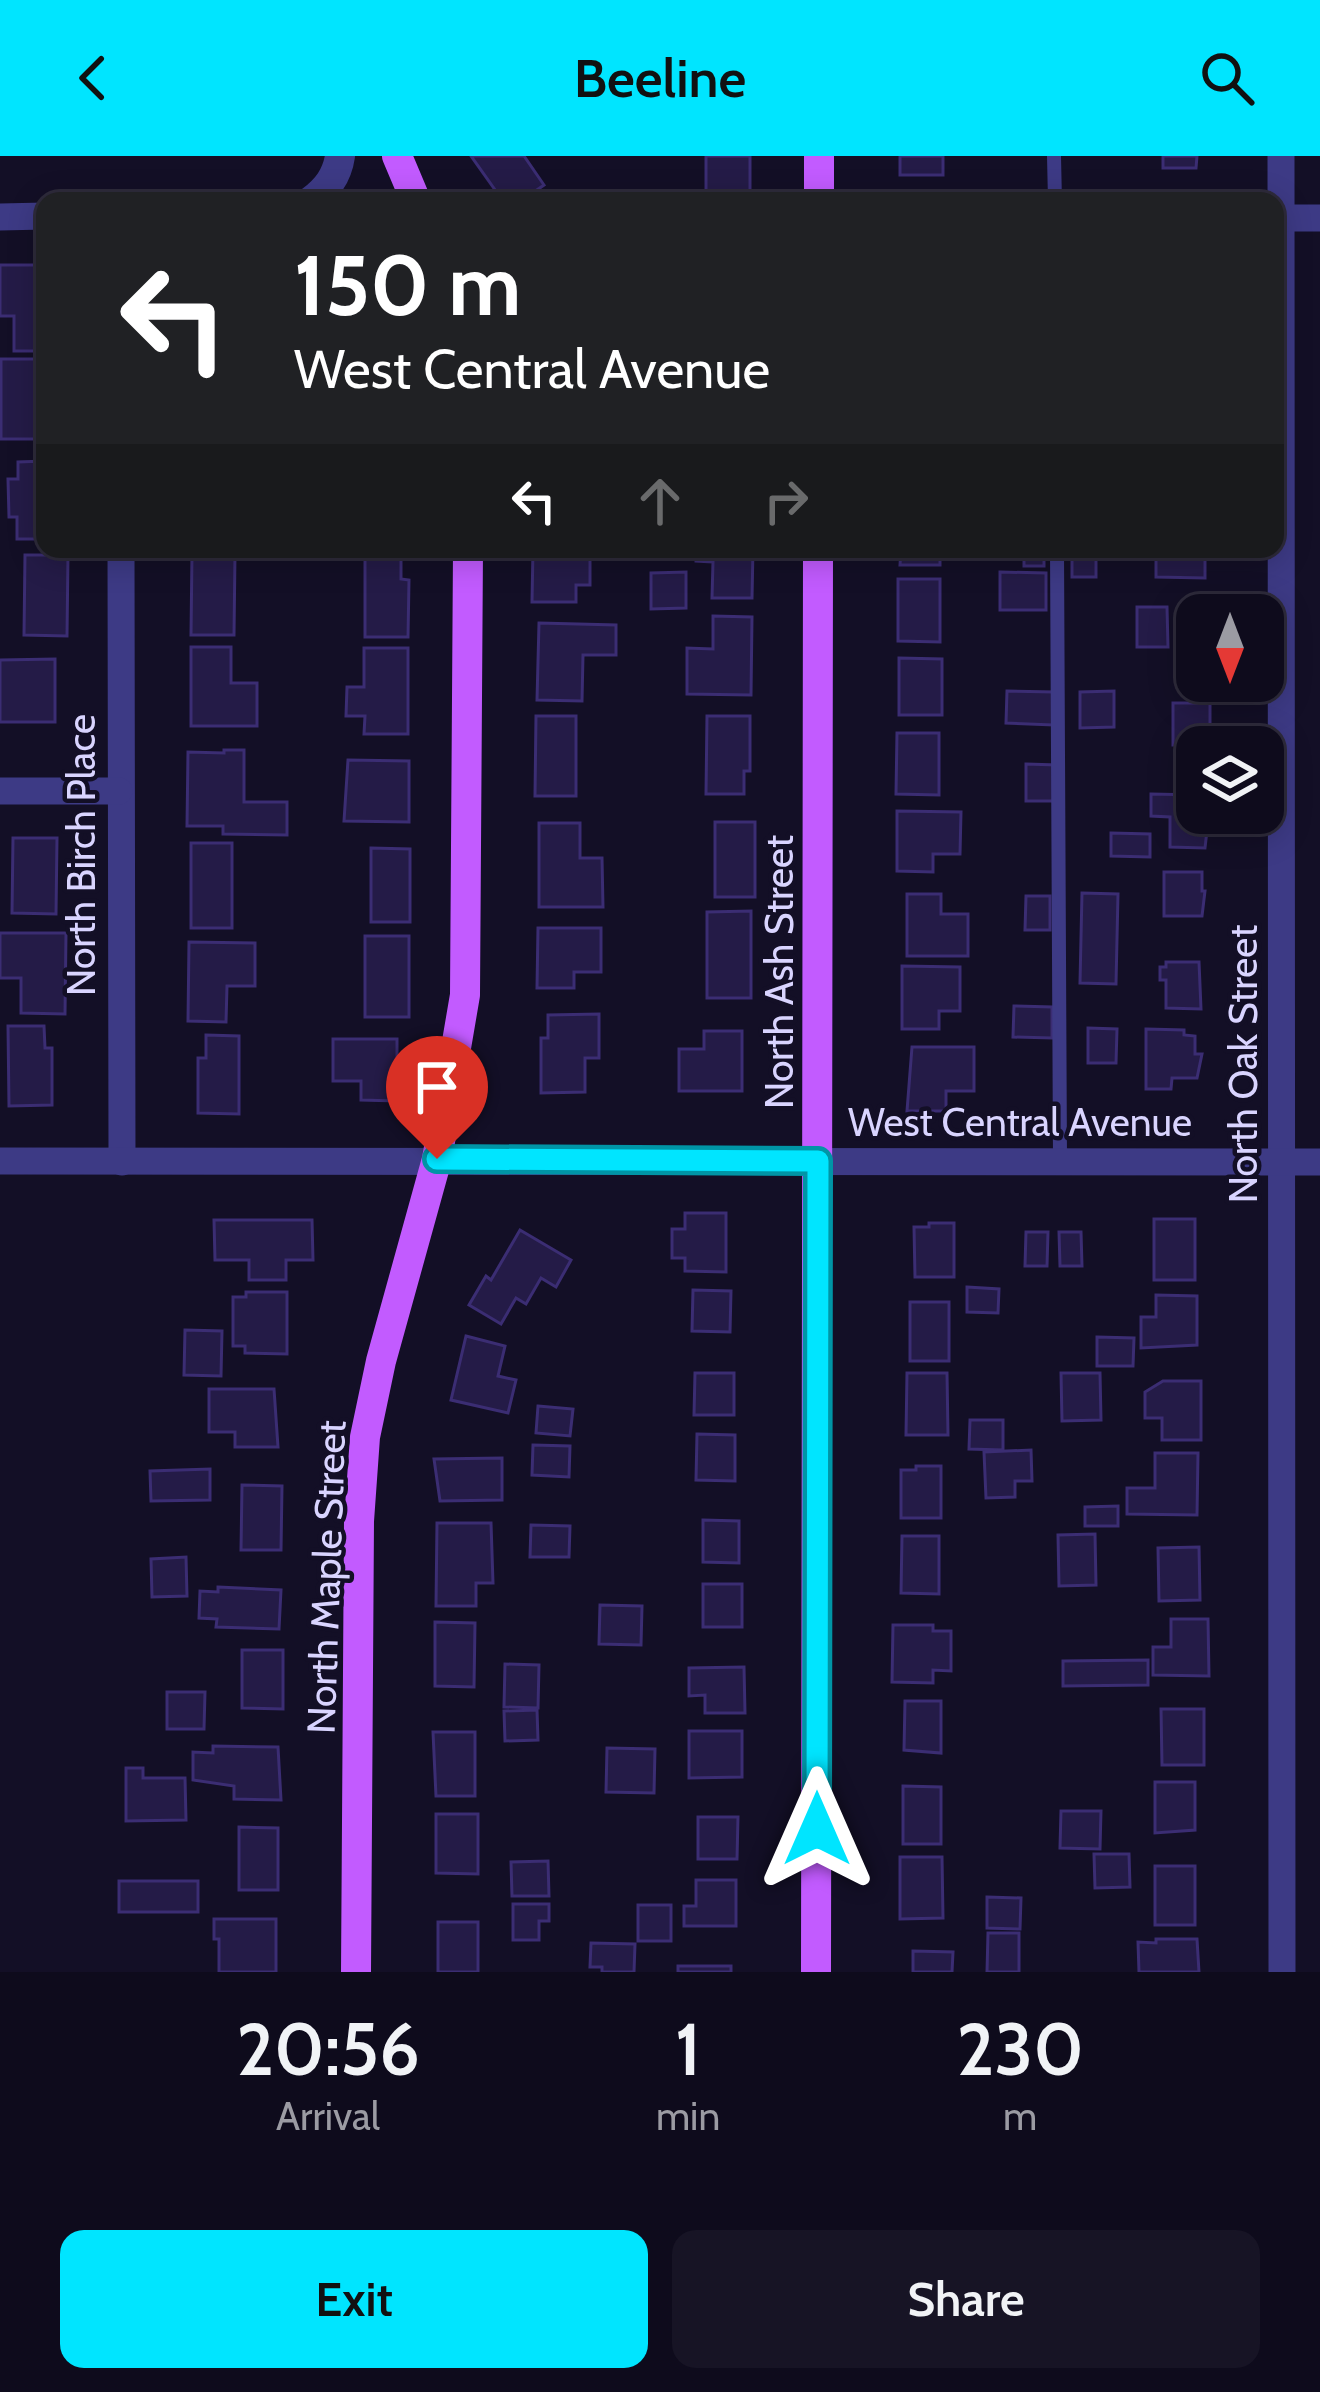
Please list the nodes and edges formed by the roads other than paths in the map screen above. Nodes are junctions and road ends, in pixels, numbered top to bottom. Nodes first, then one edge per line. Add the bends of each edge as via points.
1 (340, 156) edge
2 (397, 156) edge
3 (819, 156) edge
4 (1054, 156) edge
5 (1281, 156) edge
6 (324, 192) edge
7 (412, 192) edge
8 (819, 192) edge
9 (1054, 192) edge
10 (1279, 192) edge
11 (36, 216) edge
12 (0, 217) edge
13 (1284, 218) edge
14 (1320, 218) edge
15 (121, 558) edge
16 (468, 558) edge
17 (818, 558) edge
18 (1057, 558) edge
19 (1279, 558) edge
20 (0, 791) edge
21 (119, 791) junction
22 (437, 1159) junction
23 (1060, 1160) junction
24 (0, 1161) edge
25 (818, 1161) junction
26 (122, 1162) junction
27 (1282, 1162) junction
28 (1320, 1162) edge
29 (356, 1972) edge
30 (816, 1972) edge
31 (1282, 1972) edge

1 - 6 street
2 - 7 main road
3 - 8 main road
4 - 9 lane
5 - 10 street, North Oak Street
11 - 12 street
13 - 14 street
15 - 21 street, North Birch Place
16 - 22 main road, North Maple Street via 465,994
17 - 25 main road, North Ash Street
18 - 23 lane
19 - 27 street, North Oak Street
20 - 21 street
21 - 26 street, North Birch Place
22 - 25 street, West Central Avenue
22 - 26 street, West Central Avenue
22 - 29 main road, North Maple Street via 365,1437
23 - 25 street, West Central Avenue
23 - 27 street, West Central Avenue
24 - 26 street, West Central Avenue
25 - 30 main road, North Ash Street
27 - 28 street, West Central Avenue
27 - 31 street, North Oak Street

